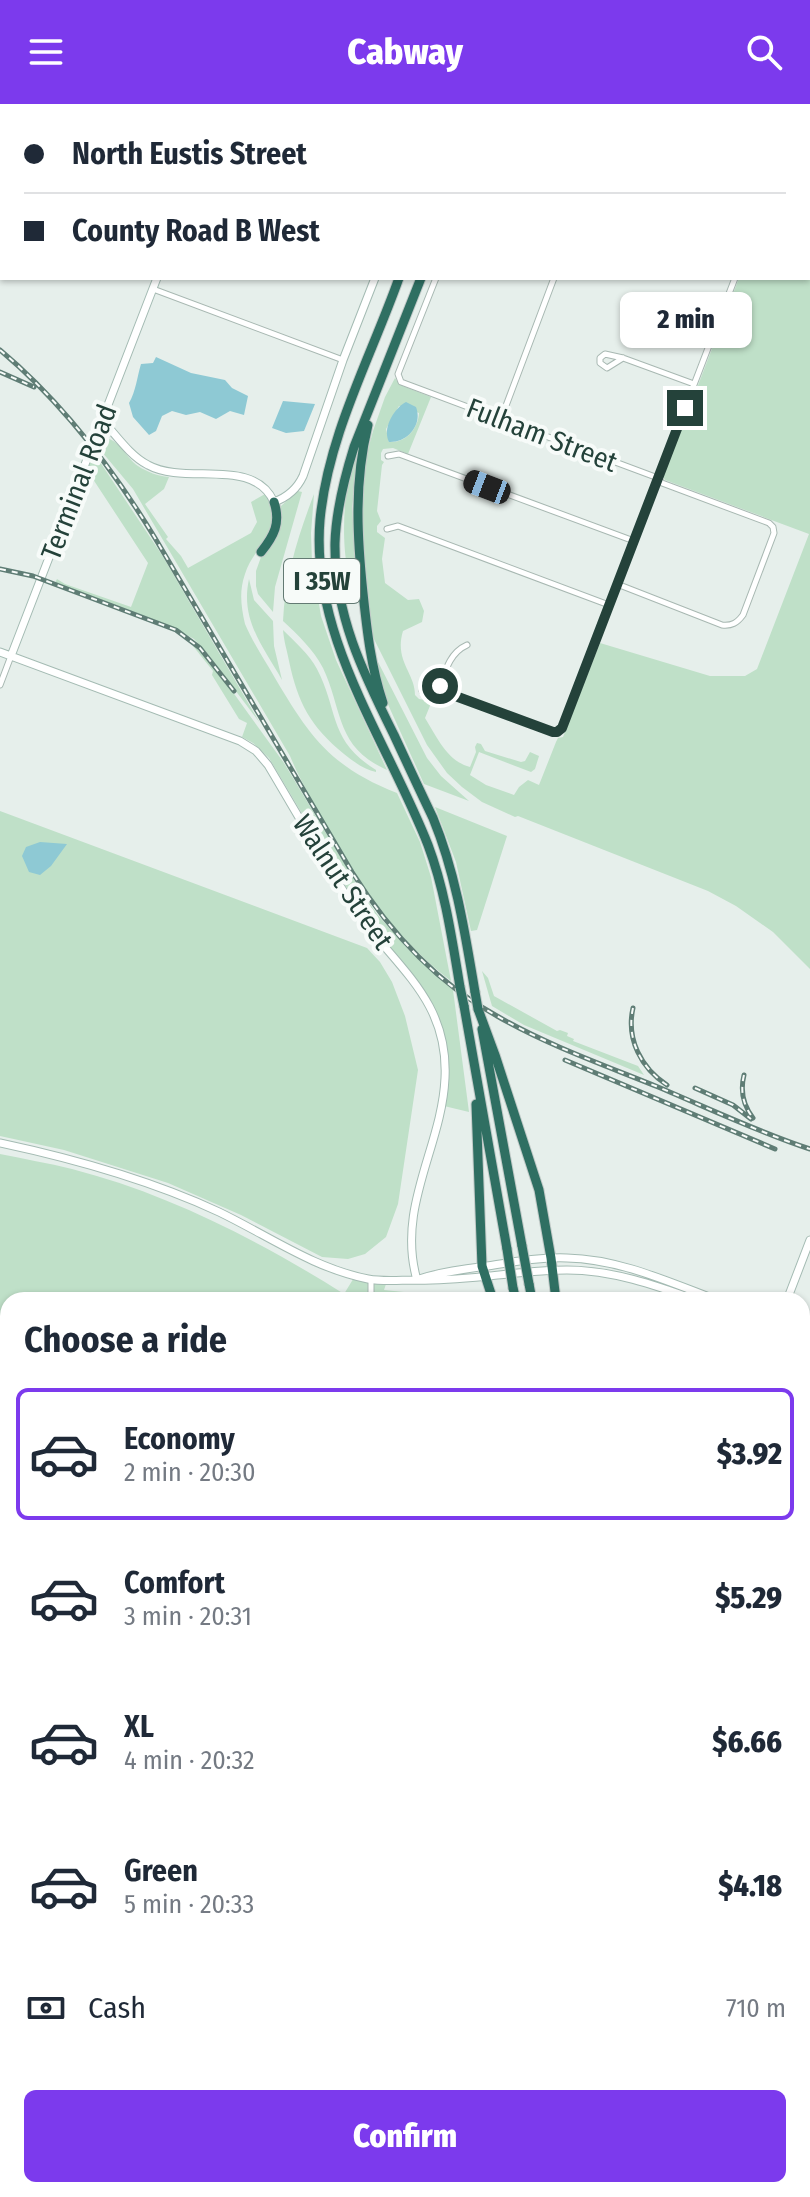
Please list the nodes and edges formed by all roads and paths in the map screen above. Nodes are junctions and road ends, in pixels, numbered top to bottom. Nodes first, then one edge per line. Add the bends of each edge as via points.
1 (156, 280) edge
2 (374, 280) edge
3 (398, 280) edge
4 (420, 280) edge
5 (435, 280) edge
6 (553, 280) edge
7 (734, 280) edge
8 (153, 288) junction
9 (623, 358) dead end
10 (343, 360) junction
11 (381, 383) junction
12 (694, 384) junction
13 (501, 419) junction
14 (103, 421) junction
15 (117, 436) junction
16 (96, 439) junction
17 (388, 456) dead end
18 (658, 478) junction
19 (274, 502) junction
20 (387, 529) dead end
21 (634, 541) junction
22 (261, 552) dead end
23 (617, 584) junction
24 (609, 605) junction
25 (467, 645) dead end
26 (0, 652) edge
27 (11, 656) junction
28 (0, 685) edge
29 (439, 690) junction
30 (422, 691) dead end
31 (394, 737) junction
32 (478, 1009) junction
33 (474, 1064) junction
34 (0, 1143) edge
35 (810, 1240) edge
36 (551, 1258) junction
37 (482, 1266) junction
38 (553, 1271) junction
39 (485, 1277) junction
40 (371, 1280) junction
41 (417, 1280) junction
42 (371, 1292) edge
43 (490, 1292) edge
44 (514, 1292) edge
45 (530, 1292) edge
46 (555, 1292) edge
47 (675, 1292) edge
48 (682, 1292) edge
49 (790, 1292) edge

1 - 8 street, Terminal Road
2 - 10 street
3 - 33 highway, I 35W, bridge via 330,467 319,533 322,580 343,657 435,865
4 - 11 highway, I 35W
5 - 13 street, Fulham Street via 399,380
6 - 13 street
7 - 12 street
8 - 10 street
8 - 14 street, Terminal Road
9 - 12 street
10 - 19 street via 301,482
11 - 31 highway via 365,437 357,534 373,667
11 - 31 highway, I 35W via 342,491 335,565 354,651
12 - 18 street
13 - 18 street, Fulham Street
14 - 15 street
14 - 16 street, Terminal Road
15 - 16 street
15 - 19 street via 147,465 245,477 263,486
16 - 27 street, Terminal Road
17 - 21 street via 399,454
18 - 21 street
18 - 23 street, Fulham Street via 773,527 743,615 722,625
19 - 22 highway via 276,528
20 - 24 street via 398,526
21 - 23 street
23 - 24 street
24 - 29 street via 562,728 555,732
25 - 29 street via 452,655
26 - 27 street, Walnut Street
27 - 28 street, Terminal Road
27 - 41 street, Walnut Street via 256,751 355,910 423,992 439,1028 445,1078 414,1208 412,1264
29 - 30 street
31 - 32 highway, I 35W, bridge via 451,868
32 - 36 highway via 539,1190
32 - 45 highway, I 35W, bridge
33 - 37 highway
33 - 44 highway, I 35W, bridge
34 - 40 street via 146,1183 217,1211 314,1263
35 - 49 street
36 - 37 street
36 - 38 highway
36 - 48 street via 603,1262 650,1275
37 - 39 highway
37 - 41 street
38 - 39 street
38 - 46 highway
38 - 47 street via 611,1274
39 - 41 street
39 - 43 highway
40 - 41 street
40 - 42 street

